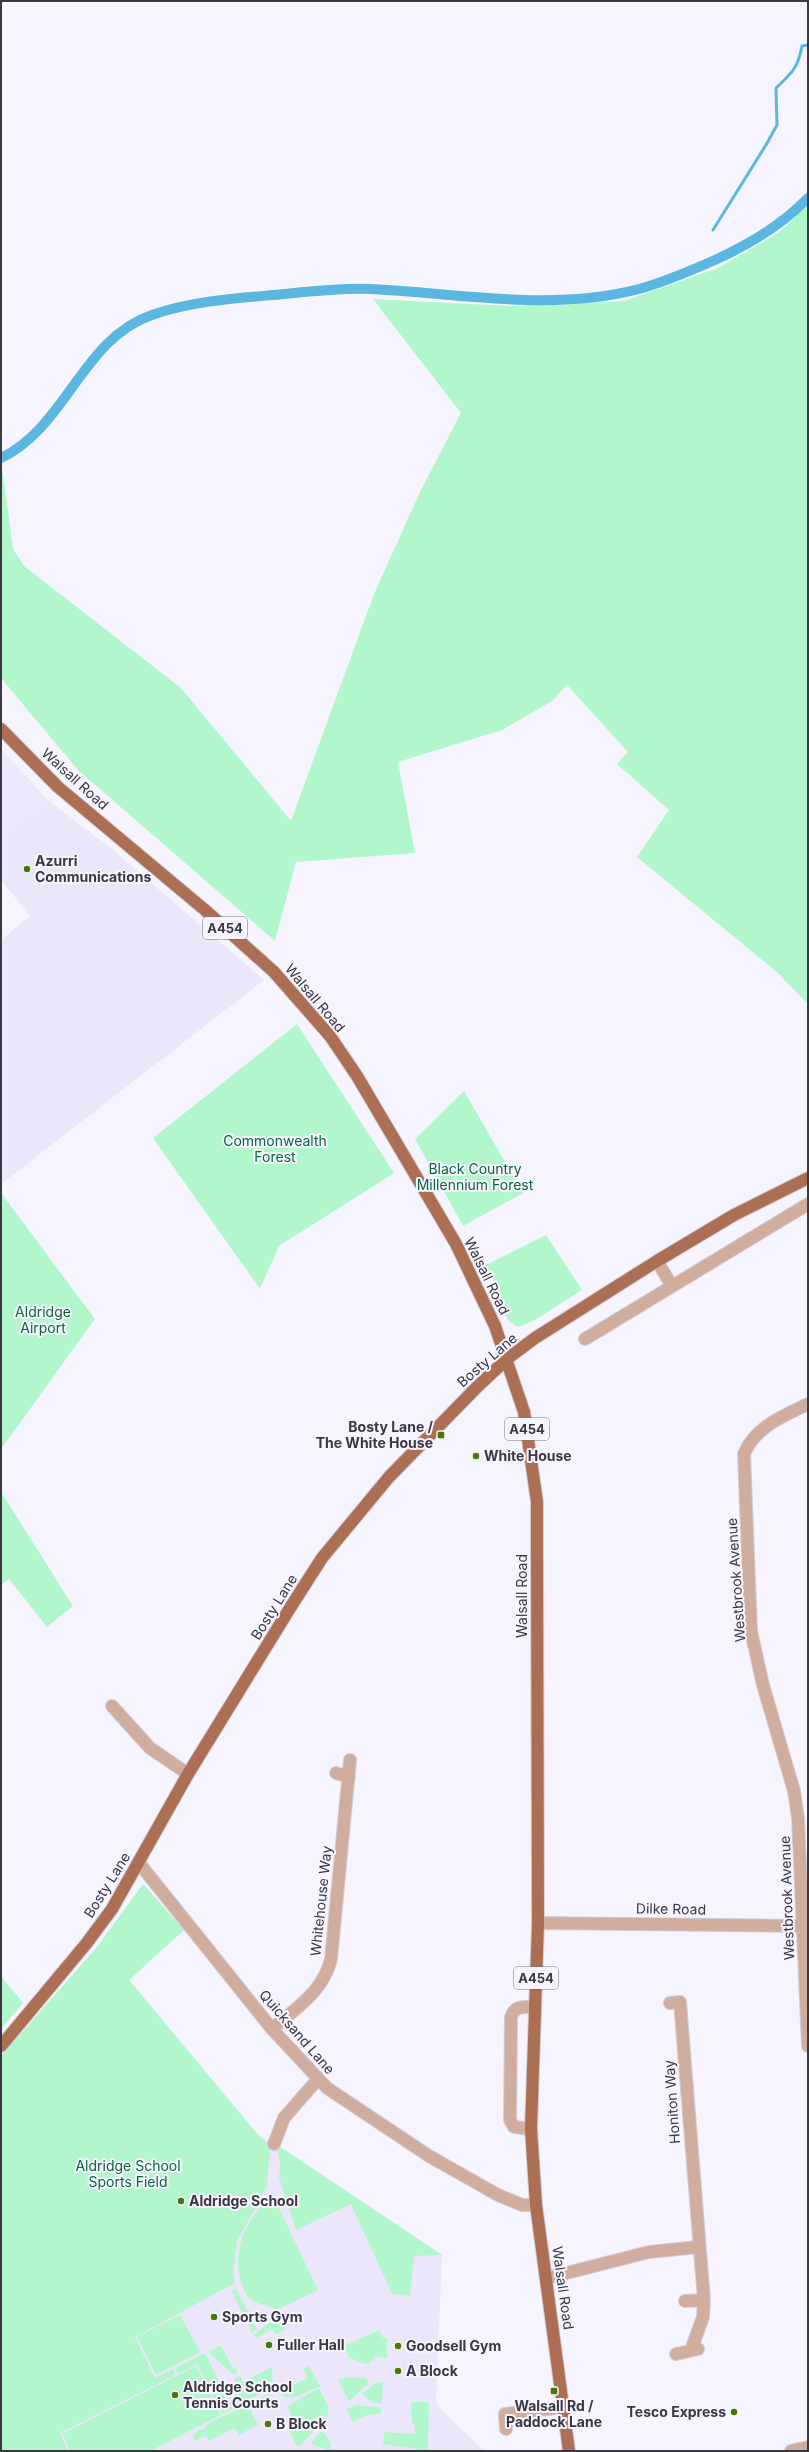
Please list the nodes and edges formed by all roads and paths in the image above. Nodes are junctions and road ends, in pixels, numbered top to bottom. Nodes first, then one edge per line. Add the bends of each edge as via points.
1 (1, 730) edge
2 (808, 1178) edge
3 (808, 1204) edge
4 (657, 1261) junction
5 (672, 1286) junction
6 (585, 1339) dead end
7 (507, 1359) junction
8 (808, 1404) edge
9 (112, 1706) dead end
10 (350, 1760) dead end
11 (336, 1773) dead end
12 (188, 1774) junction
13 (349, 1777) junction
14 (139, 1863) junction
15 (805, 1889) edge
16 (538, 1923) junction
17 (803, 1926) junction
18 (670, 2003) dead end
19 (535, 2007) junction
20 (272, 2029) junction
21 (1, 2046) edge
22 (808, 2046) edge
23 (317, 2080) junction
24 (531, 2129) junction
25 (274, 2144) dead end
26 (536, 2205) junction
27 (698, 2247) junction
28 (547, 2278) junction
29 (704, 2300) junction
30 (685, 2301) dead end
31 (676, 2354) dead end
32 (564, 2407) junction
33 (506, 2429) dead end
34 (808, 2447) edge
35 (569, 2451) edge
36 (791, 2451) edge

1 - 7 main road, Walsall Road / A454 via 58,788 205,910 274,972 309,1010 357,1076 456,1244 478,1288
2 - 4 main road, Bosty Lane via 734,1215
3 - 5 street
4 - 5 street
4 - 7 main road, Bosty Lane
5 - 6 street via 602,1322
7 - 12 main road, Bosty Lane via 389,1477 322,1558
7 - 16 main road, Walsall Road / A454 via 524,1412 536,1502
8 - 15 street, Westbrook Avenue via 779,1418 755,1434 744,1454 751,1631 763,1684 794,1791
9 - 12 street via 150,1748
10 - 13 street, Whitehouse Way
11 - 13 street
12 - 14 main road, Bosty Lane
13 - 20 street, Whitehouse Way via 328,1973 317,1990
14 - 20 street, Quicksand Lane
14 - 21 main road, Bosty Lane via 112,1909 86,1944
15 - 17 street, Westbrook Avenue
16 - 17 street, Dilke Road
16 - 19 main road, Walsall Road / A454
17 - 22 street, Westbrook Avenue
18 - 27 street, Honiton Way via 680,2002 691,2210
19 - 24 main road, Walsall Road / A454
19 - 24 street via 520,2006 511,2017 510,2120 514,2127
20 - 23 street, Quicksand Lane
23 - 25 street via 284,2118
23 - 26 street, Quicksand Lane via 339,2098 429,2156 508,2200 522,2205
24 - 26 main road, Walsall Road / A454
26 - 28 main road, Walsall Road / A454
27 - 28 street via 649,2252
27 - 29 street, Honiton Way
28 - 32 main road, Walsall Road / A454
29 - 30 street
29 - 31 street, Honiton Way via 703,2317 695,2350
32 - 33 street via 500,2415
32 - 35 main road, Walsall Road / A454
34 - 36 street

